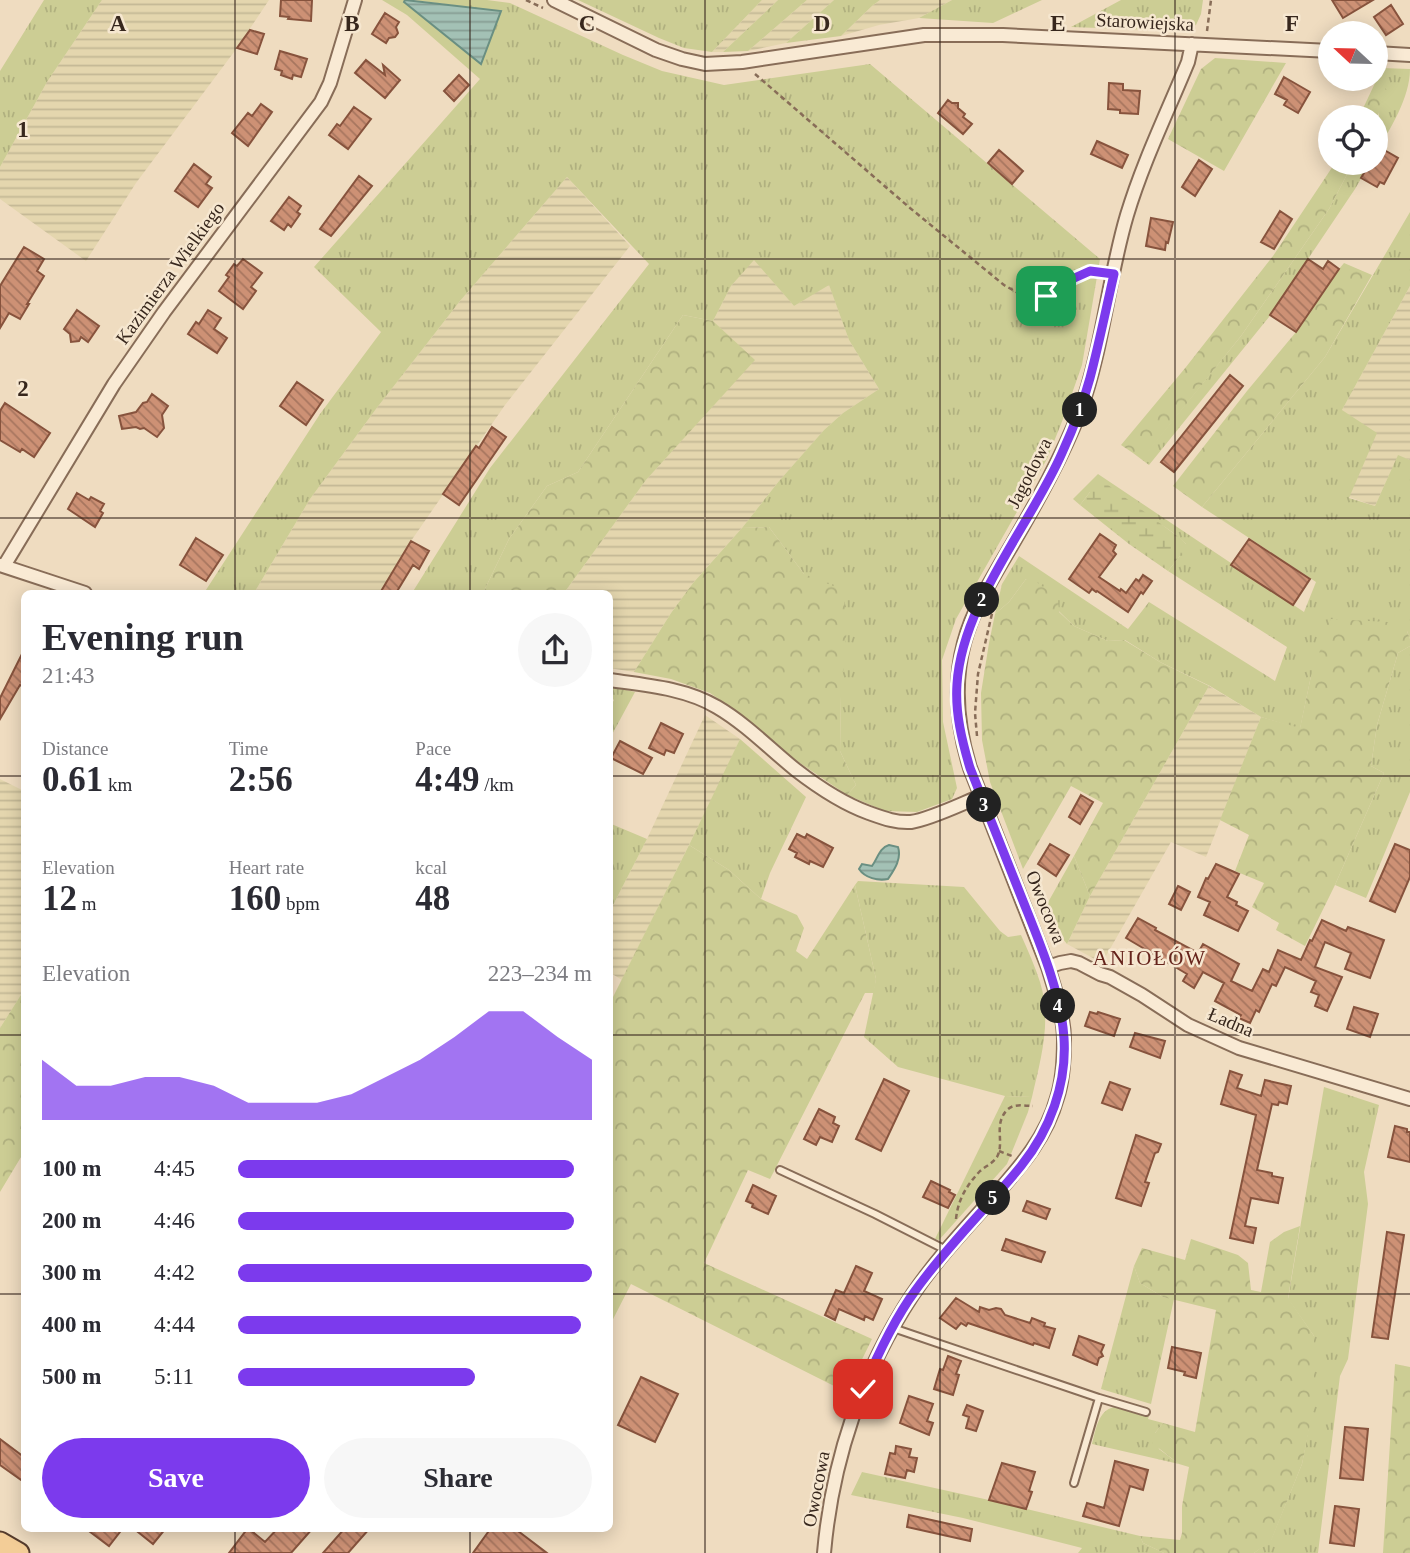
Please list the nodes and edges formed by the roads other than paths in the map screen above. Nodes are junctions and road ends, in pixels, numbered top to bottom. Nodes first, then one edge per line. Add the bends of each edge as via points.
1 (355, 0) edge
2 (553, 6) edge
3 (1192, 44) junction
4 (1318, 50) edge
5 (1388, 54) edge
6 (1410, 55) edge
7 (2, 565) edge
8 (76, 590) edge
9 (613, 681) edge
10 (981, 796) junction
11 (1048, 967) junction
12 (1410, 1099) edge
13 (780, 1170) dead end
14 (947, 1250) junction
15 (893, 1328) junction
16 (1098, 1398) junction
17 (1146, 1412) dead end
18 (1074, 1483) dead end
19 (0, 1542) edge
20 (19, 1553) edge
21 (824, 1553) edge

1 - 7 street, Kazimierza Wielkiego via 321,102 114,384
2 - 3 street, Starowiejska via 682,60 705,64 924,35
3 - 4 street, Starowiejska
3 - 10 street, Jagodowa via 1127,216 1080,411 1056,467 975,612 965,640 957,710 963,745
5 - 6 street
7 - 8 street
9 - 10 street via 699,698 718,707 798,772 856,808 889,821 911,822
10 - 11 street, Owocowa
11 - 12 street, Ładna via 1079,963 1188,1025 1240,1048
11 - 14 street, Owocowa via 1064,1038 1058,1098 1036,1146
13 - 14 lane
14 - 15 street, Owocowa
15 - 16 lane
15 - 21 street, Owocowa via 863,1389 845,1440
16 - 17 lane
16 - 18 lane
19 - 20 main road

